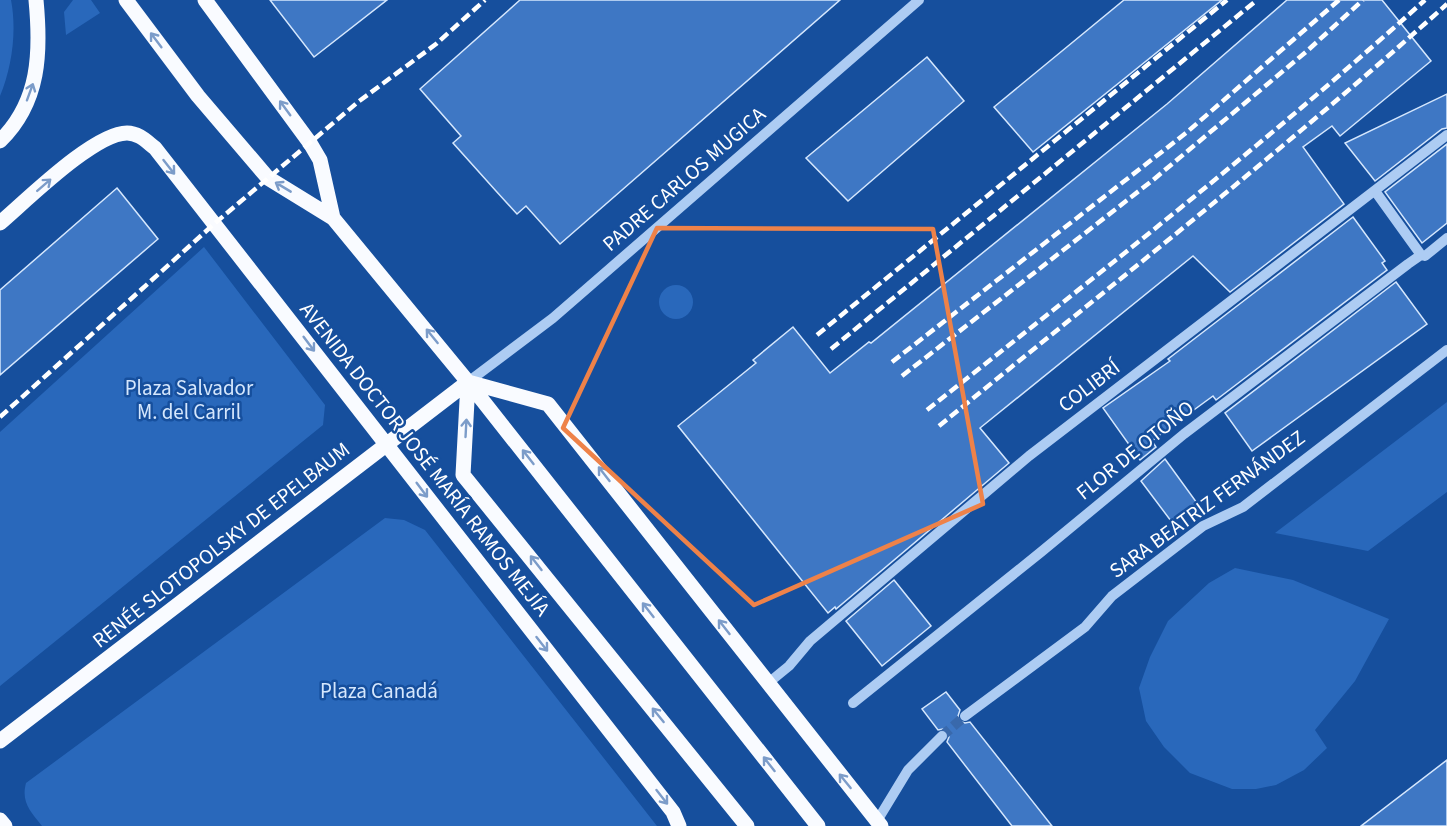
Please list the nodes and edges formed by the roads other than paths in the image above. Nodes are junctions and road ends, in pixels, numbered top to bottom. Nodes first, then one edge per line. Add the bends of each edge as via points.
1 (36, 0) edge
2 (126, 0) edge
3 (205, 0) edge
4 (919, 0) edge
5 (1447, 135) edge
6 (0, 141) edge
7 (1376, 191) junction
8 (333, 218) junction
9 (0, 223) edge
10 (1447, 238) edge
11 (1421, 255) junction
12 (1447, 350) edge
13 (468, 382) junction
14 (386, 444) junction
15 (768, 684) junction
16 (853, 703) dead end
17 (965, 716) tunnel mouth
18 (942, 736) tunnel mouth
19 (0, 741) edge
20 (0, 820) edge
21 (879, 823) edge
22 (5, 826) edge
23 (679, 826) edge
24 (747, 826) edge
25 (818, 826) edge

6 -> 1 main road via 17,122 34,79 39,56
8 -> 2 main road via 268,178 198,96
8 -> 3 main road via 320,160
4 - 13 street, PADRE CARLOS MUGICA via 553,318
5 - 7 street, COLIBRÍ
7 - 11 street
7 - 15 street, COLIBRÍ via 1029,456 810,641
13 -> 8 main road
9 -> 14 main road, AVENIDA DOCTOR JOSÉ MARÍA RAMOS MEJÍA via 92,147 113,136 137,135 155,148
10 - 11 street, FLOR DE OTOÑO via 1425,256
11 - 16 street, FLOR DE OTOÑO via 1184,434
12 - 17 street, SARA BEATRIZ FERNÁNDEZ via 1243,507 1203,526 1112,596 1085,627
13 - 14 main road, RENÉE SLOTOPOLSKY DE EPELBAUM
15 -> 13 main road via 548,404
24 -> 13 main road, AVENIDA DOCTOR JOSÉ MARÍA RAMOS MEJÍA via 463,475
25 -> 13 main road
14 - 19 main road, RENÉE SLOTOPOLSKY DE EPELBAUM
14 -> 23 main road, AVENIDA DOCTOR JOSÉ MARÍA RAMOS MEJÍA via 674,812
21 -> 15 main road
18 - 21 street via 908,770
20 - 22 main road

